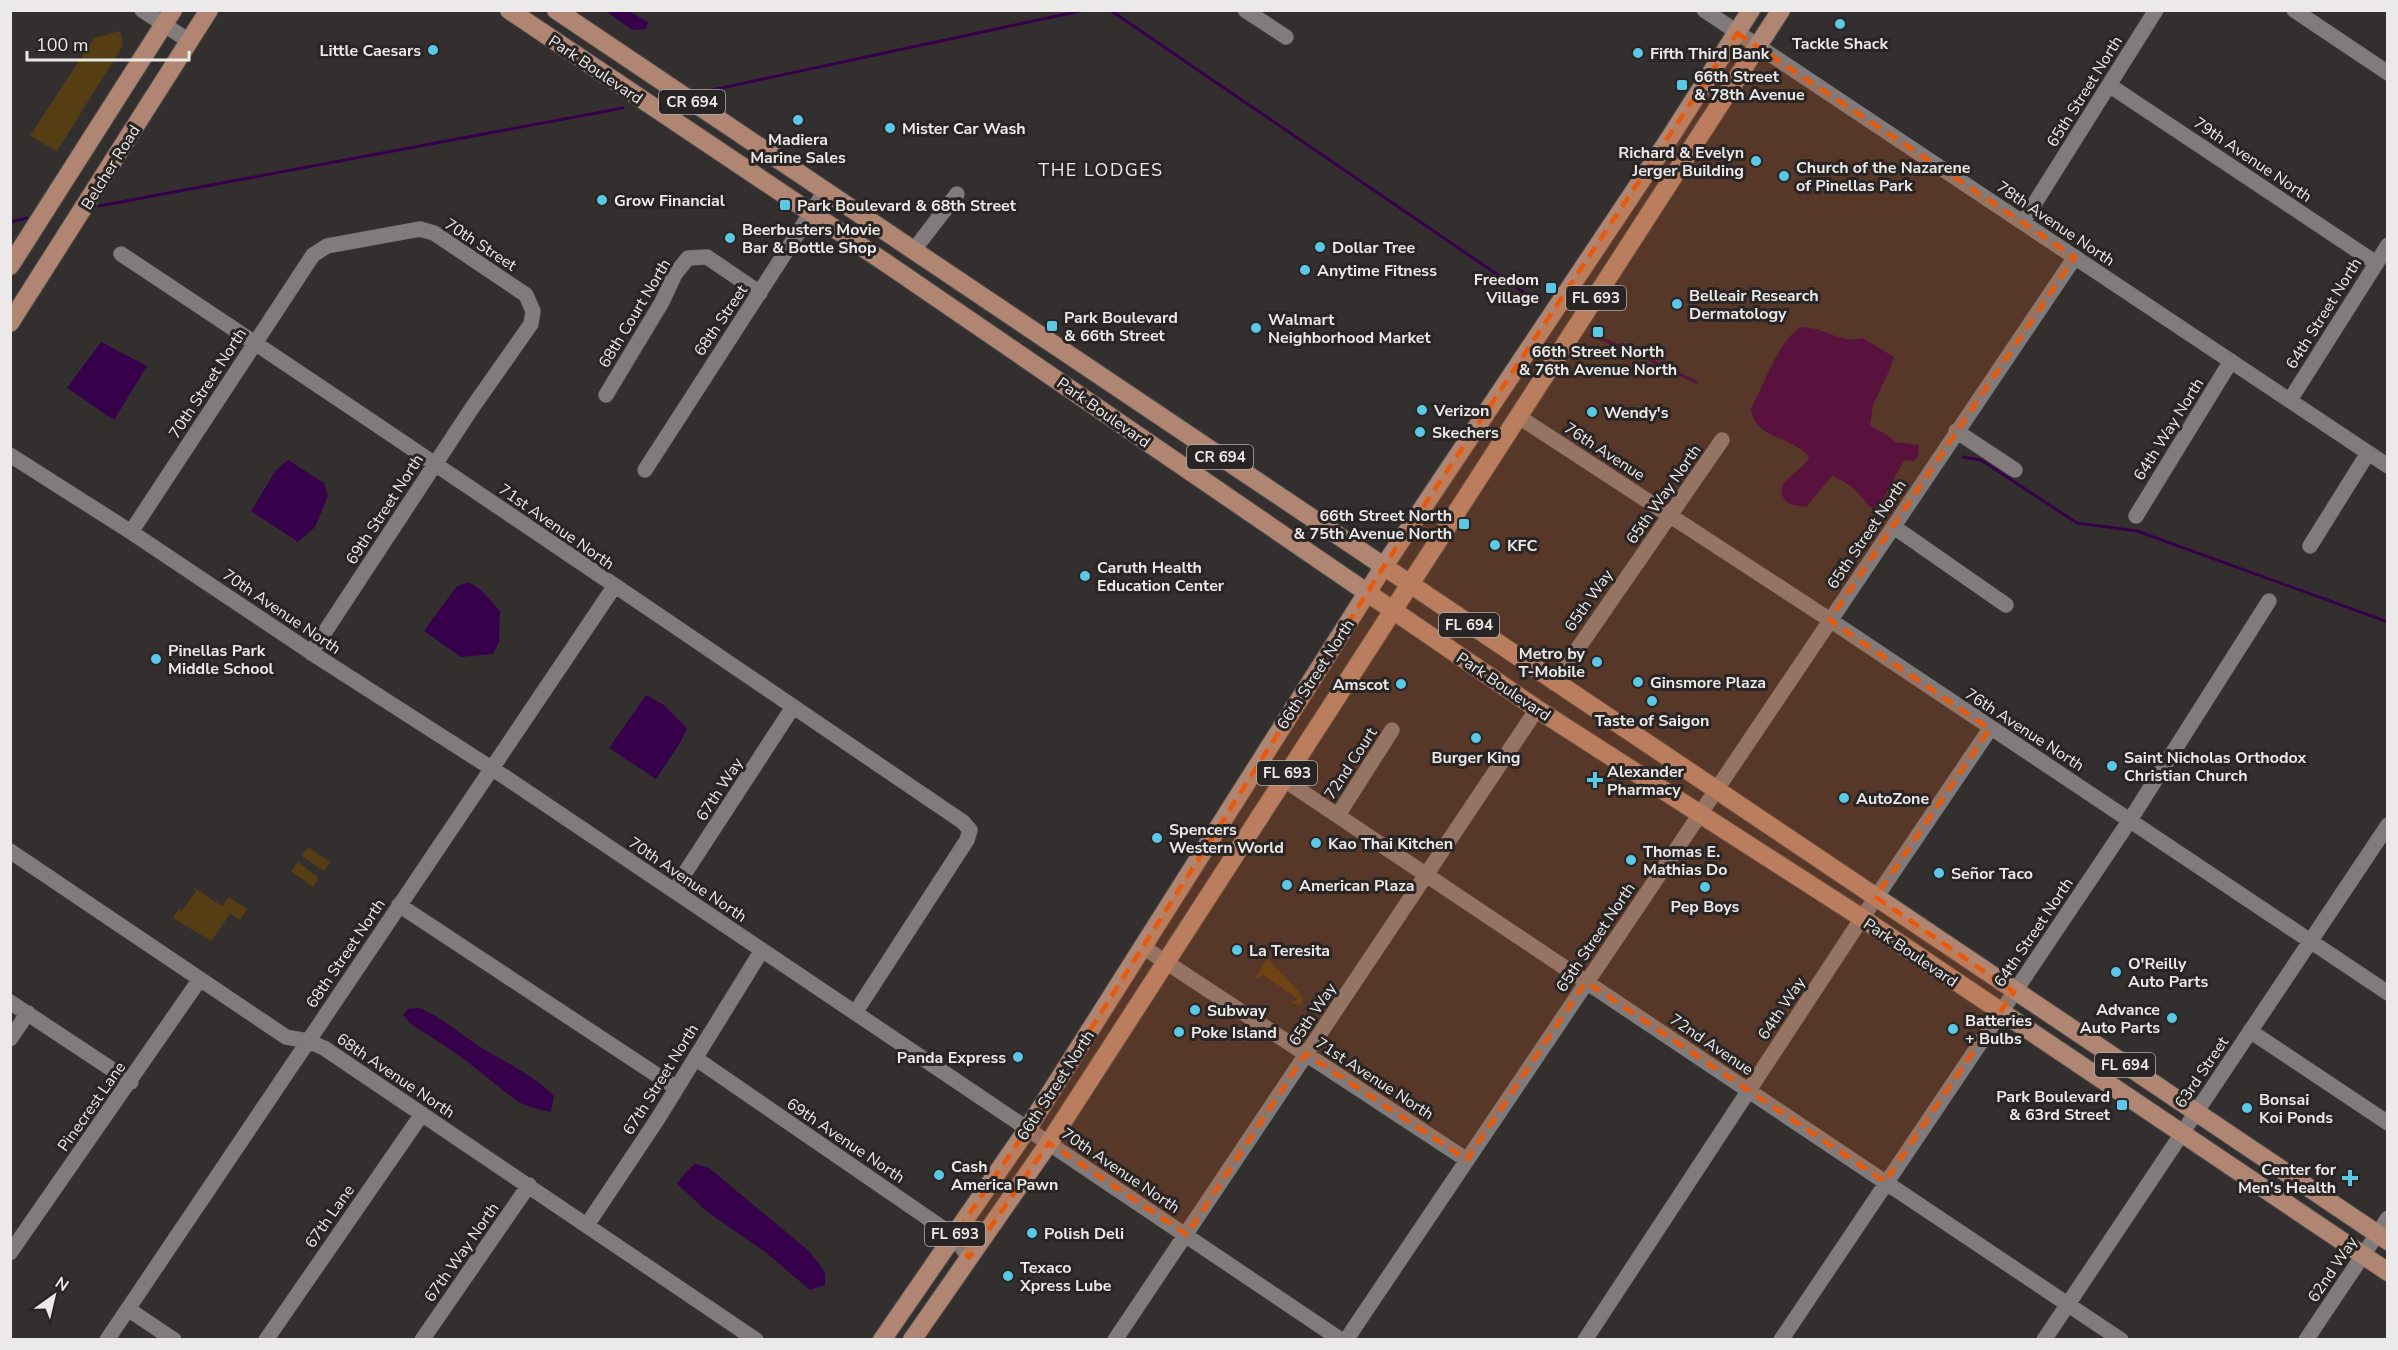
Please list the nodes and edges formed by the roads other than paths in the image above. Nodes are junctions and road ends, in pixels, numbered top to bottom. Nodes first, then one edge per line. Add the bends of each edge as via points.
1 (142, 10) edge
2 (209, 10) edge
3 (509, 10) edge
4 (556, 10) edge
5 (1245, 10) edge
6 (1704, 10) edge
7 (1751, 10) edge
8 (1781, 10) edge
9 (2156, 10) edge
10 (2294, 10) edge
11 (168, 18) edge
12 (1737, 33) junction
13 (1286, 37) dead end
14 (189, 41) junction
15 (1757, 46) junction
16 (2388, 73) edge
17 (2109, 85) junction
18 (825, 191) junction
19 (957, 194) dead end
20 (810, 214) junction
21 (2023, 222) junction
22 (2388, 245) edge
23 (913, 251) junction
24 (121, 254) dead end
25 (313, 255) joint
26 (2076, 257) junction
27 (2376, 263) junction
28 (10, 266) edge
29 (760, 293) junction
30 (10, 323) edge
31 (255, 343) junction
32 (2231, 361) junction
33 (1061, 382) junction
34 (488, 385) joint
35 (606, 395) dead end
36 (2290, 400) junction
37 (1144, 407) junction
38 (1519, 417) junction
39 (1956, 431) junction
40 (1722, 440) dead end
41 (2368, 453) junction
42 (10, 455) edge
43 (435, 463) junction
44 (2388, 466) edge
45 (645, 470) dead end
46 (2015, 470) dead end
47 (1672, 515) junction
48 (2136, 516) dead end
49 (1894, 527) junction
50 (131, 532) junction
51 (2310, 546) dead end
52 (1384, 566) junction
53 (1632, 568) joint
54 (1409, 584) junction
55 (614, 587) junction
56 (1367, 593) junction
57 (2269, 601) dead end
58 (2006, 605) dead end
59 (1392, 610) junction
60 (1830, 620) junction
61 (311, 653) junction
62 (1554, 682) junction
63 (793, 707) junction
64 (1537, 709) junction
65 (1990, 729) junction
66 (1392, 730) dead end
67 (492, 768) junction
68 (1283, 779) junction
69 (1715, 790) junction
70 (1699, 814) junction
71 (1338, 815) junction
72 (2130, 820) junction
73 (2388, 825) edge
74 (10, 851) edge
75 (1428, 875) junction
76 (677, 892) junction
77 (1876, 897) junction
78 (399, 905) junction
79 (1862, 918) junction
80 (2310, 942) junction
81 (1143, 947) junction
82 (762, 951) junction
83 (1165, 962) junction
84 (200, 979) junction
85 (1586, 982) junction
86 (2014, 992) junction
87 (2388, 993) edge
88 (10, 1002) edge
89 (28, 1013) junction
90 (855, 1013) junction
91 (2000, 1013) junction
92 (2250, 1031) junction
93 (10, 1039) edge
94 (308, 1041) junction
95 (1306, 1054) junction
96 (695, 1058) junction
97 (130, 1082) junction
98 (675, 1087) junction
99 (1748, 1090) junction
100 (2196, 1112) junction
101 (422, 1114) junction
102 (2388, 1124) edge
103 (1028, 1128) junction
104 (2182, 1134) junction
105 (1049, 1143) junction
106 (1467, 1160) junction
107 (1885, 1182) junction
108 (529, 1185) junction
109 (2388, 1218) edge
110 (587, 1225) junction
111 (1186, 1235) junction
112 (954, 1236) junction
113 (2382, 1238) edge
114 (10, 1253) edge
115 (2363, 1256) junction
116 (969, 1258) junction
117 (2388, 1272) edge
118 (2068, 1305) junction
119 (128, 1309) junction
120 (107, 1340) edge
121 (174, 1340) edge
122 (266, 1340) edge
123 (422, 1340) edge
124 (756, 1340) edge
125 (882, 1340) edge
126 (912, 1340) edge
127 (1115, 1340) edge
128 (1341, 1340) edge
129 (1346, 1340) edge
130 (1585, 1340) edge
131 (1781, 1340) edge
132 (2044, 1340) edge
133 (2121, 1340) edge
134 (2306, 1340) edge

1 - 11 street
2 - 14 main road, Belcher Road
3 - 20 main road, Park Boulevard / CR 694
4 - 18 main road, Park Boulevard / CR 694
5 - 13 street
6 - 12 street, 78th Avenue North
7 - 12 main road, 66th Street North / FL 693
8 - 15 main road, 66th Street North / FL 693
9 - 17 street, 65th Street North
10 - 16 street
11 - 14 street
11 - 28 main road, Belcher Road
12 - 15 street, 78th Avenue North
12 - 52 main road, 66th Street North / FL 693
14 - 30 main road, Belcher Road
15 - 21 street, 78th Avenue North
15 - 38 main road, 66th Street North / FL 693
17 - 21 street, 65th Street North
17 - 27 street, 79th Avenue North
18 - 20 street, 68th Street
18 - 23 main road, Park Boulevard / CR 694
19 - 23 street
20 - 29 street, 68th Street
20 - 33 main road, Park Boulevard / CR 694
21 - 26 street, 78th Avenue North
22 - 27 street, 64th Street North
23 - 37 main road, Park Boulevard / CR 694
24 - 31 street, 71st Avenue North
25 - 31 street, 70th Street North
25 - 34 street, 70th Street via 327,246 420,228 434,233 526,295 533,311 531,324
26 - 32 street, 78th Avenue North
26 - 39 street, 65th Street North
27 - 36 street, 64th Street North
29 - 35 street, 68th Court North via 707,257 688,258
29 - 45 street, 68th Street
31 - 43 street, 71st Avenue North
31 - 50 street, 70th Street North
32 - 36 street, 78th Avenue North
32 - 48 street, 64th Way North
33 - 37 main road via 1071,376 1122,405
33 - 56 main road, Park Boulevard / CR 694
34 - 43 street, 69th Street North
36 - 41 street, 78th Avenue North
37 - 52 main road, Park Boulevard / CR 694
38 - 47 street, 76th Avenue
38 - 54 main road, 66th Street North / FL 693
39 - 46 street
39 - 49 street, 65th Street North
40 - 47 street, 65th Way North
41 - 44 street, 78th Avenue North
41 - 51 street
42 - 50 street, 70th Avenue North
43 - 55 street, 71st Avenue North
43 - 61 street, 69th Street North
47 - 53 street, 65th Way North
47 - 60 street, 76th Avenue North
49 - 58 street
49 - 60 street, 65th Street North
50 - 61 street, 70th Avenue North
52 - 54 main road, Park Boulevard / FL 694
52 - 56 main road, 66th Street North / FL 693
53 - 62 street, 65th Way
54 - 59 main road, 66th Street North / FL 693
54 - 62 main road, Park Boulevard / FL 694
55 - 63 street, 71st Avenue North
55 - 67 street, 68th Street North
56 - 59 main road, Park Boulevard / FL 694
56 - 81 main road, 66th Street North / FL 693
57 - 72 street, 64th Street North
59 - 64 main road, Park Boulevard / FL 694
59 - 68 main road, 66th Street North / FL 693
60 - 65 street, 76th Avenue North
60 - 69 street, 65th Street North
61 - 67 street, 70th Avenue North
62 - 69 main road, Park Boulevard / FL 694
63 - 76 street, 67th Way via 681,879
63 - 90 street, 71st Avenue North via 970,830
64 - 70 main road, Park Boulevard / FL 694
64 - 75 street, 65th Way
65 - 72 street, 76th Avenue North
65 - 77 street, 64th Way
66 - 71 street, 72nd Court
67 - 76 street, 70th Avenue North
67 - 78 street, 68th Street North
68 - 71 street, 72nd Avenue
68 - 83 main road, 66th Street North / FL 693
69 - 70 street, 65th Street North
69 - 77 main road, Park Boulevard / FL 694
70 - 79 main road, Park Boulevard / FL 694
70 - 85 street, 65th Street North
71 - 75 street, 72nd Avenue
72 - 80 street, 76th Avenue North
72 - 86 street, 64th Street North
73 - 80 street, 63rd Street
74 - 84 street, 68th Avenue North
75 - 85 street, 72nd Avenue
75 - 95 street, 65th Way
76 - 82 street, 70th Avenue North
77 - 79 street, 64th Way
77 - 86 main road, Park Boulevard / FL 694
78 - 94 street, 68th Street North
78 - 98 street
79 - 91 main road, Park Boulevard / FL 694
79 - 99 street, 64th Way
80 - 87 street, 76th Avenue North
80 - 92 street, 63rd Street
81 - 83 street, 71st Avenue North
81 - 103 main road, 66th Street North / FL 693
82 - 90 street, 70th Avenue North
82 - 96 street, 67th Street North
83 - 95 street, 71st Avenue North
83 - 105 main road, 66th Street North / FL 693
84 - 94 street, 68th Avenue North via 285,1037
84 - 97 street, Pinecrest Lane
85 - 99 street, 72nd Avenue
85 - 106 street, 65th Street North
86 - 91 street, 64th Street North
86 - 100 main road, Park Boulevard / FL 694
88 - 89 street
89 - 93 street
89 - 97 street
90 - 103 street, 70th Avenue North
91 - 104 main road, Park Boulevard / FL 694
91 - 107 street, 64th Street North
92 - 100 street, 63rd Street
92 - 102 street
94 - 101 street, 68th Avenue North
94 - 119 street, 68th Street North
95 - 106 street, 71st Avenue North
95 - 111 street, 65th Way
96 - 98 street, 67th Street North
96 - 112 street, 69th Avenue North
97 - 114 street, Pinecrest Lane
98 - 110 street, 67th Street North
99 - 107 street, 72nd Avenue
99 - 130 street, 64th Way
100 - 104 street, 63rd Street
100 - 113 main road, Park Boulevard / FL 694
101 - 108 street, 68th Avenue North
101 - 122 street, 67th Lane
103 - 105 street, 70th Avenue North
103 - 112 main road, 66th Street North / FL 693
104 - 115 main road, Park Boulevard / FL 694
104 - 118 street, 63rd Street
105 - 111 street, 70th Avenue North
105 - 116 main road, 66th Street North / FL 693
106 - 129 street, 65th Street North
107 - 118 street, 72nd Avenue
107 - 131 street, 64th Street North
108 - 110 street, 68th Avenue North
108 - 123 street, 67th Way North
109 - 113 street, 62nd Way
110 - 124 street, 68th Avenue North
111 - 127 street, 65th Way
111 - 128 street, 70th Avenue North
112 - 116 street, 69th Avenue North
112 - 125 main road, 66th Street North / FL 693
113 - 115 street, 62nd Way
115 - 117 main road, Park Boulevard / FL 694
115 - 134 street, 62nd Way
116 - 126 main road, 66th Street North / FL 693
118 - 132 street, 63rd Street
118 - 133 street, 72nd Avenue
119 - 120 street, 68th Street North
119 - 121 street

